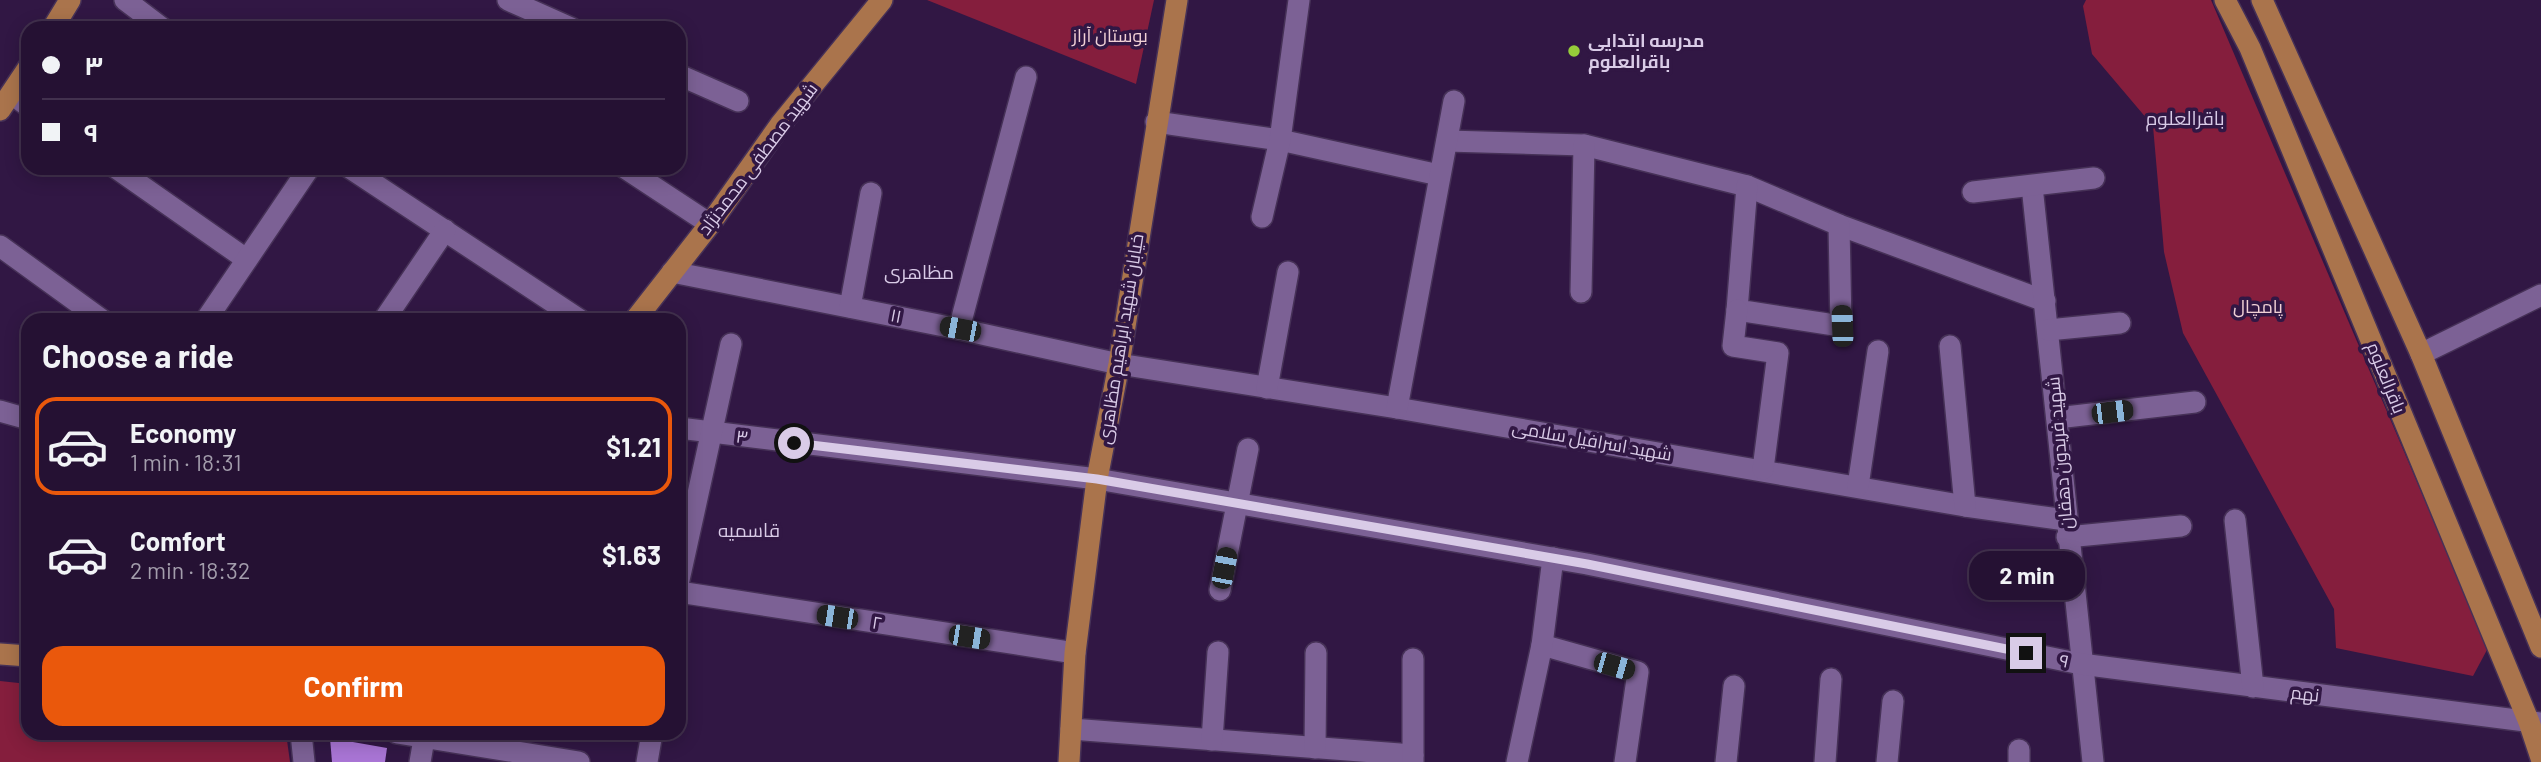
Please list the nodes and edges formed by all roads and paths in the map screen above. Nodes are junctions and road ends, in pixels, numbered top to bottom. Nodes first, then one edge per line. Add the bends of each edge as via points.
1 (70, 0) edge
2 (125, 0) edge
3 (508, 0) edge
4 (882, 0) edge
5 (1177, 0) edge
6 (1299, 0) edge
7 (2225, 0) edge
8 (2262, 0) edge
9 (57, 21) edge
10 (153, 21) edge
11 (555, 21) edge
12 (1026, 77) dead end
13 (686, 78) edge
14 (21, 84) edge
15 (1454, 101) dead end
16 (738, 102) dead end
17 (13, 103) edge
18 (1156, 122) junction
19 (1280, 140) junction
20 (1447, 141) junction
21 (1584, 145) junction
22 (127, 175) edge
23 (304, 175) edge
24 (361, 175) edge
25 (636, 175) edge
26 (1439, 175) junction
27 (2094, 178) dead end
28 (2032, 186) junction
29 (1747, 187) junction
30 (1973, 192) dead end
31 (872, 193) dead end
32 (1262, 217) dead end
33 (709, 224) junction
34 (1839, 225) junction
35 (445, 230) junction
36 (0, 246) edge
37 (246, 259) junction
38 (672, 272) junction
39 (1288, 272) dead end
40 (1581, 292) dead end
41 (2541, 295) edge
42 (2045, 301) junction
43 (850, 307) junction
44 (1737, 310) junction
45 (92, 313) edge
46 (211, 313) edge
47 (389, 313) edge
48 (570, 313) edge
49 (640, 313) edge
50 (2120, 323) dead end
51 (960, 329) junction
52 (2048, 330) junction
53 (731, 344) dead end
54 (1950, 346) dead end
55 (1878, 351) dead end
56 (2421, 354) junction
57 (1119, 364) junction
58 (1267, 388) junction
59 (2194, 402) dead end
60 (1397, 408) junction
61 (0, 411) edge
62 (21, 417) edge
63 (2057, 418) junction
64 (686, 429) edge
65 (712, 433) junction
66 (1248, 449) dead end
67 (1763, 469) junction
68 (1097, 479) junction
69 (1858, 485) junction
70 (1237, 503) junction
71 (1965, 506) junction
72 (2235, 520) dead end
73 (2181, 526) dead end
74 (2067, 528) junction
75 (686, 549) edge
76 (1553, 558) junction
77 (1220, 590) dead end
78 (686, 593) edge
79 (1542, 645) junction
80 (2541, 647) edge
81 (1218, 652) dead end
82 (1075, 653) junction
83 (1316, 653) dead end
84 (0, 654) edge
85 (21, 656) edge
86 (1413, 659) dead end
87 (2081, 664) junction
88 (1831, 679) dead end
89 (1734, 686) dead end
90 (2253, 687) junction
91 (1893, 701) dead end
92 (2535, 723) edge
93 (1071, 729) junction
94 (302, 740) edge
95 (424, 740) edge
96 (431, 740) edge
97 (651, 740) edge
98 (1212, 740) junction
99 (1315, 748) junction
100 (1413, 758) edge
101 (2541, 758) edge
102 (304, 762) edge
103 (420, 762) edge
104 (576, 762) edge
105 (647, 762) edge
106 (1069, 762) edge
107 (1517, 762) edge
108 (1625, 762) edge
109 (1726, 762) edge
110 (1825, 762) edge
111 (1887, 762) edge
112 (2093, 762) edge

1 - 9 main road
2 - 10 street
3 - 11 street
4 - 33 main road, شهید مصطفی محمدنژاد via 780,125
5 - 18 main road, خیابان شهید ابراهیم مظاهری
6 - 19 street
7 - 92 main road, باقرالعلوم via 2250,48
8 - 56 main road
12 - 51 street
13 - 16 street
14 - 17 main road
15 - 20 street
18 - 19 street
18 - 57 main road, خیابان شهید ابراهیم مظاهری
19 - 26 street
19 - 32 street
20 - 21 street
20 - 26 street
21 - 29 street
21 - 40 street
22 - 37 street
23 - 37 street
24 - 35 street
25 - 33 street
26 - 60 street
27 - 28 street
28 - 30 street
28 - 42 street, شهید فریدون دهقان
29 - 34 street
29 - 44 street
31 - 43 street
33 - 38 main road, شهید مصطفی محمدنژاد
34 - 42 street
34 - 44 street via 1842,326
35 - 47 street
35 - 48 street
36 - 45 street
37 - 46 street
38 - 43 street, ۱۱
38 - 49 main road, شهید مصطفی محمدنژاد
39 - 58 street
41 - 56 street
42 - 52 street, شهید فریدون دهقان
43 - 51 street, ۱۱
44 - 67 street via 1732,346 1778,353
50 - 52 street
51 - 57 street, ۱۱
52 - 63 street, شهید فریدون دهقان
53 - 65 street
54 - 71 street
55 - 69 street
56 - 80 main road
57 - 58 street, شهید اسرافیل سلامی
57 - 68 main road, خیابان شهید ابراهیم مظاهری
58 - 60 street, شهید اسرافیل سلامی
59 - 63 street
60 - 67 street, شهید اسرافیل سلامی
61 - 62 street
63 - 74 street, شهید فریدون دهقان
64 - 65 street, ۳
65 - 68 street, ۳
65 - 75 street
66 - 70 street
67 - 69 street, شهید اسرافیل سلامی
68 - 70 street, ۹
68 - 82 main road, خیابان شهید ابراهیم مظاهری
69 - 71 street, شهید اسرافیل سلامی
70 - 76 street, ۹
70 - 77 street
71 - 74 street, شهید اسرافیل سلامی
72 - 90 street
73 - 74 street, شهید اسرافیل سلامی
74 - 87 street, شهید فریدون دهقان
76 - 79 street
76 - 87 street, ۹
78 - 82 street, ۲
79 - 107 street
79 - 108 street via 1638,672
81 - 98 street
82 - 93 main road, خیابان شهید ابراهیم مظاهری
83 - 99 street
84 - 85 main road
86 - 100 street
87 - 90 street, نهم
87 - 112 street, شهید فریدون دهقان
88 - 110 street
89 - 109 street
90 - 92 street, نهم
91 - 111 street
92 - 101 main road, باقرالعلوم
93 - 98 street
93 - 106 main road, خیابان شهید ابراهیم مظاهری
94 - 102 street
95 - 103 street
96 - 104 street
97 - 105 street
98 - 99 street
99 - 100 street

